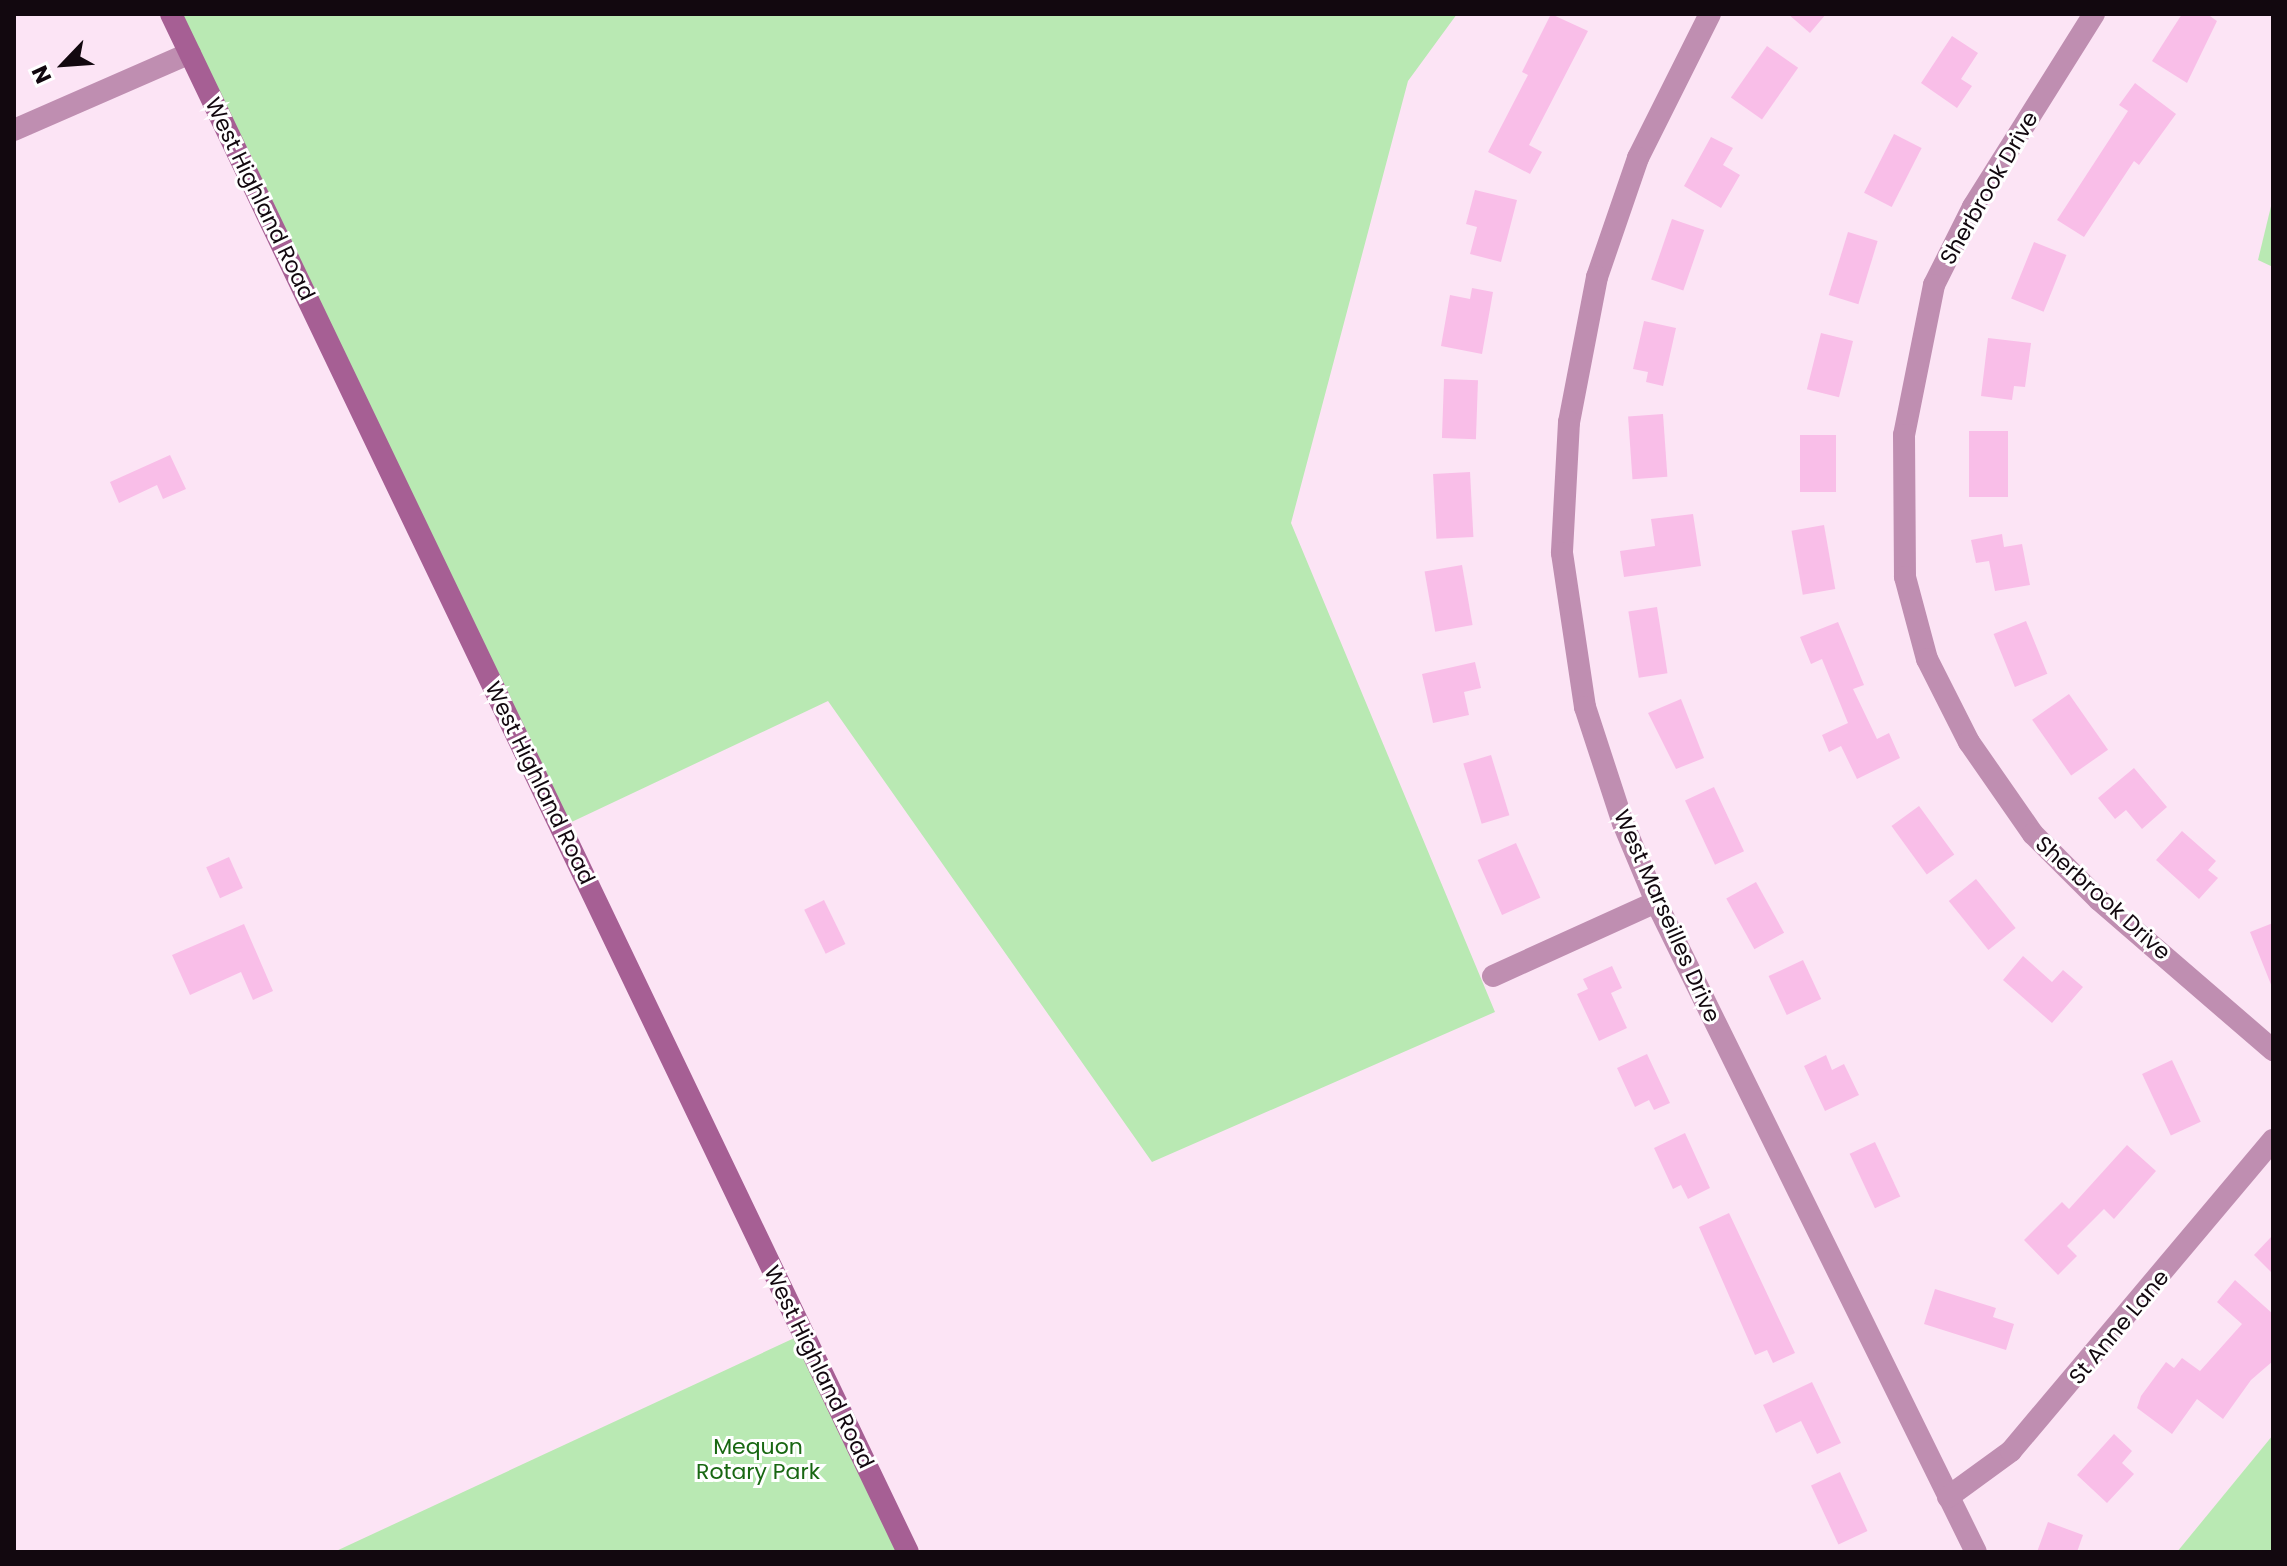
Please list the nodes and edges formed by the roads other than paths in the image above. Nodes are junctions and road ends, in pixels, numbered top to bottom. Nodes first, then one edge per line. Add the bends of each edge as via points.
1 (171, 14) edge
2 (1710, 14) edge
3 (2094, 14) edge
4 (190, 53) junction
5 (14, 130) edge
6 (1656, 902) junction
7 (1493, 976) dead end
8 (2273, 1050) edge
9 (2273, 1140) edge
10 (1948, 1497) junction
11 (908, 1552) edge
12 (1976, 1552) edge

1 - 4 main road, West Highland Road
2 - 6 street, West Marseilles Drive via 1638,158 1597,277 1569,422 1562,553 1585,707
3 - 8 street, Sherbrook Drive via 1973,207 1934,285 1904,435 1905,577 1927,659 1969,742 2033,834 2099,900
4 - 5 street
4 - 11 main road, West Highland Road
6 - 7 street
6 - 10 street, West Marseilles Drive
9 - 10 street, St Anne Lane via 2011,1451
10 - 12 street, West Marseilles Drive

